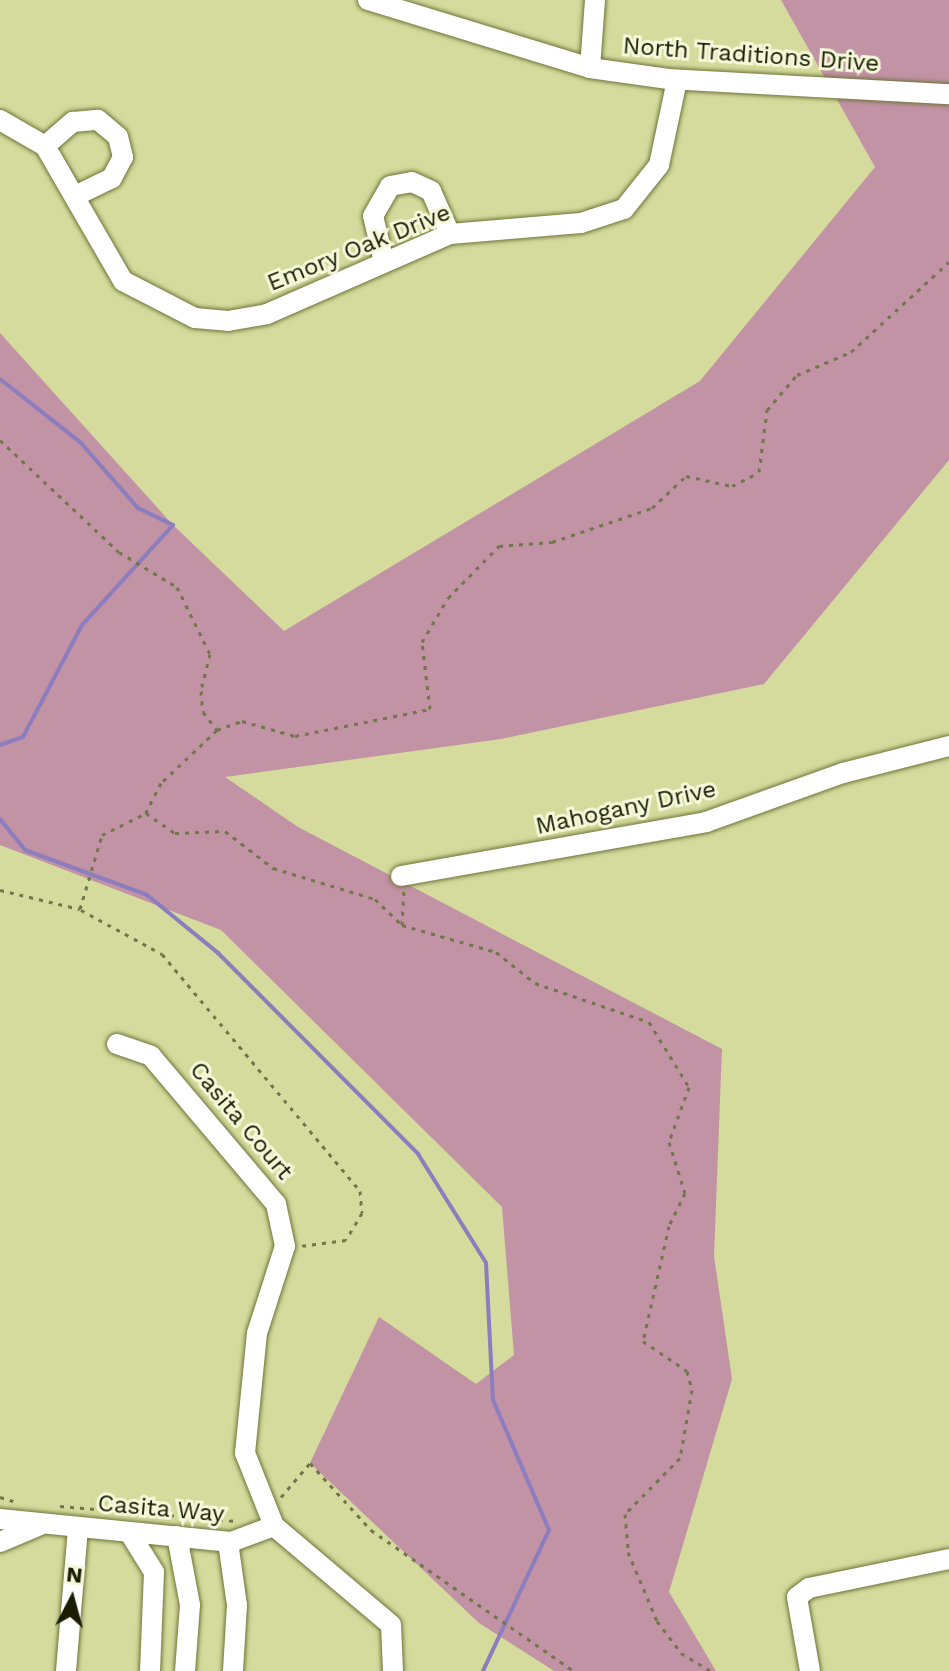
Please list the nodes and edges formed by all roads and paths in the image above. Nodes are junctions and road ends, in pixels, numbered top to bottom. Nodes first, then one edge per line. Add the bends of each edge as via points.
1 (368, 0) edge
2 (595, 0) edge
3 (590, 68) junction
4 (677, 80) junction
5 (949, 94) edge
6 (0, 120) edge
7 (45, 146) junction
8 (79, 194) junction
9 (450, 234) junction
10 (384, 262) junction
11 (949, 262) edge
12 (0, 440) edge
13 (217, 730) junction
14 (949, 746) edge
15 (146, 813) junction
16 (401, 876) joint
17 (0, 890) edge
18 (80, 909) junction
19 (402, 925) junction
20 (117, 1044) dead end
21 (285, 1250) junction
22 (0, 1519) edge
23 (40, 1525) junction
24 (274, 1526) junction
25 (78, 1528) junction
26 (129, 1532) junction
27 (177, 1536) junction
28 (0, 1542) edge
29 (228, 1542) junction
30 (949, 1559) edge
31 (479, 1599) dead end
32 (66, 1671) edge
33 (150, 1671) edge
34 (185, 1671) edge
35 (233, 1671) edge
36 (393, 1671) edge
37 (574, 1671) edge
38 (711, 1671) edge
39 (810, 1671) edge

1 - 3 street, North Traditions Drive
2 - 3 street
3 - 4 street, North Traditions Drive
4 - 5 street, North Traditions Drive
4 - 9 street, Emory Oak Drive via 659,165 624,209 581,223
6 - 7 street, Emory Oak Drive
7 - 8 street, Emory Oak Drive
7 - 8 street via 73,122 98,120 118,137 123,157 112,178
8 - 10 street, Emory Oak Drive via 123,281 195,318 267,314
9 - 10 street, Emory Oak Drive
9 - 10 street via 431,191 412,182 390,186 373,216
11 - 13 path via 922,279 851,352 797,375 767,410 759,472 732,486 686,476 652,508 552,542 499,546 482,572 448,598 422,642 430,709 295,736 242,721
12 - 13 path via 139,567 165,577 189,606 210,654 203,712
13 - 15 path via 161,783
14 - 16 street, Mahogany Drive via 866,766 706,822
15 - 18 path via 102,835 90,858
15 - 19 path via 175,833 225,831 273,868 375,899
16 - 19 path via 408,918
17 - 18 path
18 - 21 path via 162,954 360,1191 362,1213 346,1240
19 - 38 path via 496,952 535,983 649,1022 689,1087 669,1142 685,1193 655,1280 643,1341 687,1371 692,1390 680,1458 625,1514 628,1552 657,1621 681,1653
20 - 21 street, Casita Court via 151,1056 276,1204
21 - 24 street, Casita Court via 257,1333 246,1431 254,1485
22 - 23 street, Casita Way
23 - 25 street, Casita Way
23 - 28 street, Casita Way
24 - 29 street, Casita Way
24 - 36 street, Casita Court via 391,1625
25 - 26 street, Casita Way
25 - 32 street
26 - 27 street, Casita Way
26 - 33 street via 154,1572
27 - 29 street, Casita Way
27 - 34 street via 190,1605
29 - 35 street via 237,1605
30 - 39 street via 809,1588 797,1597
31 - 37 path

